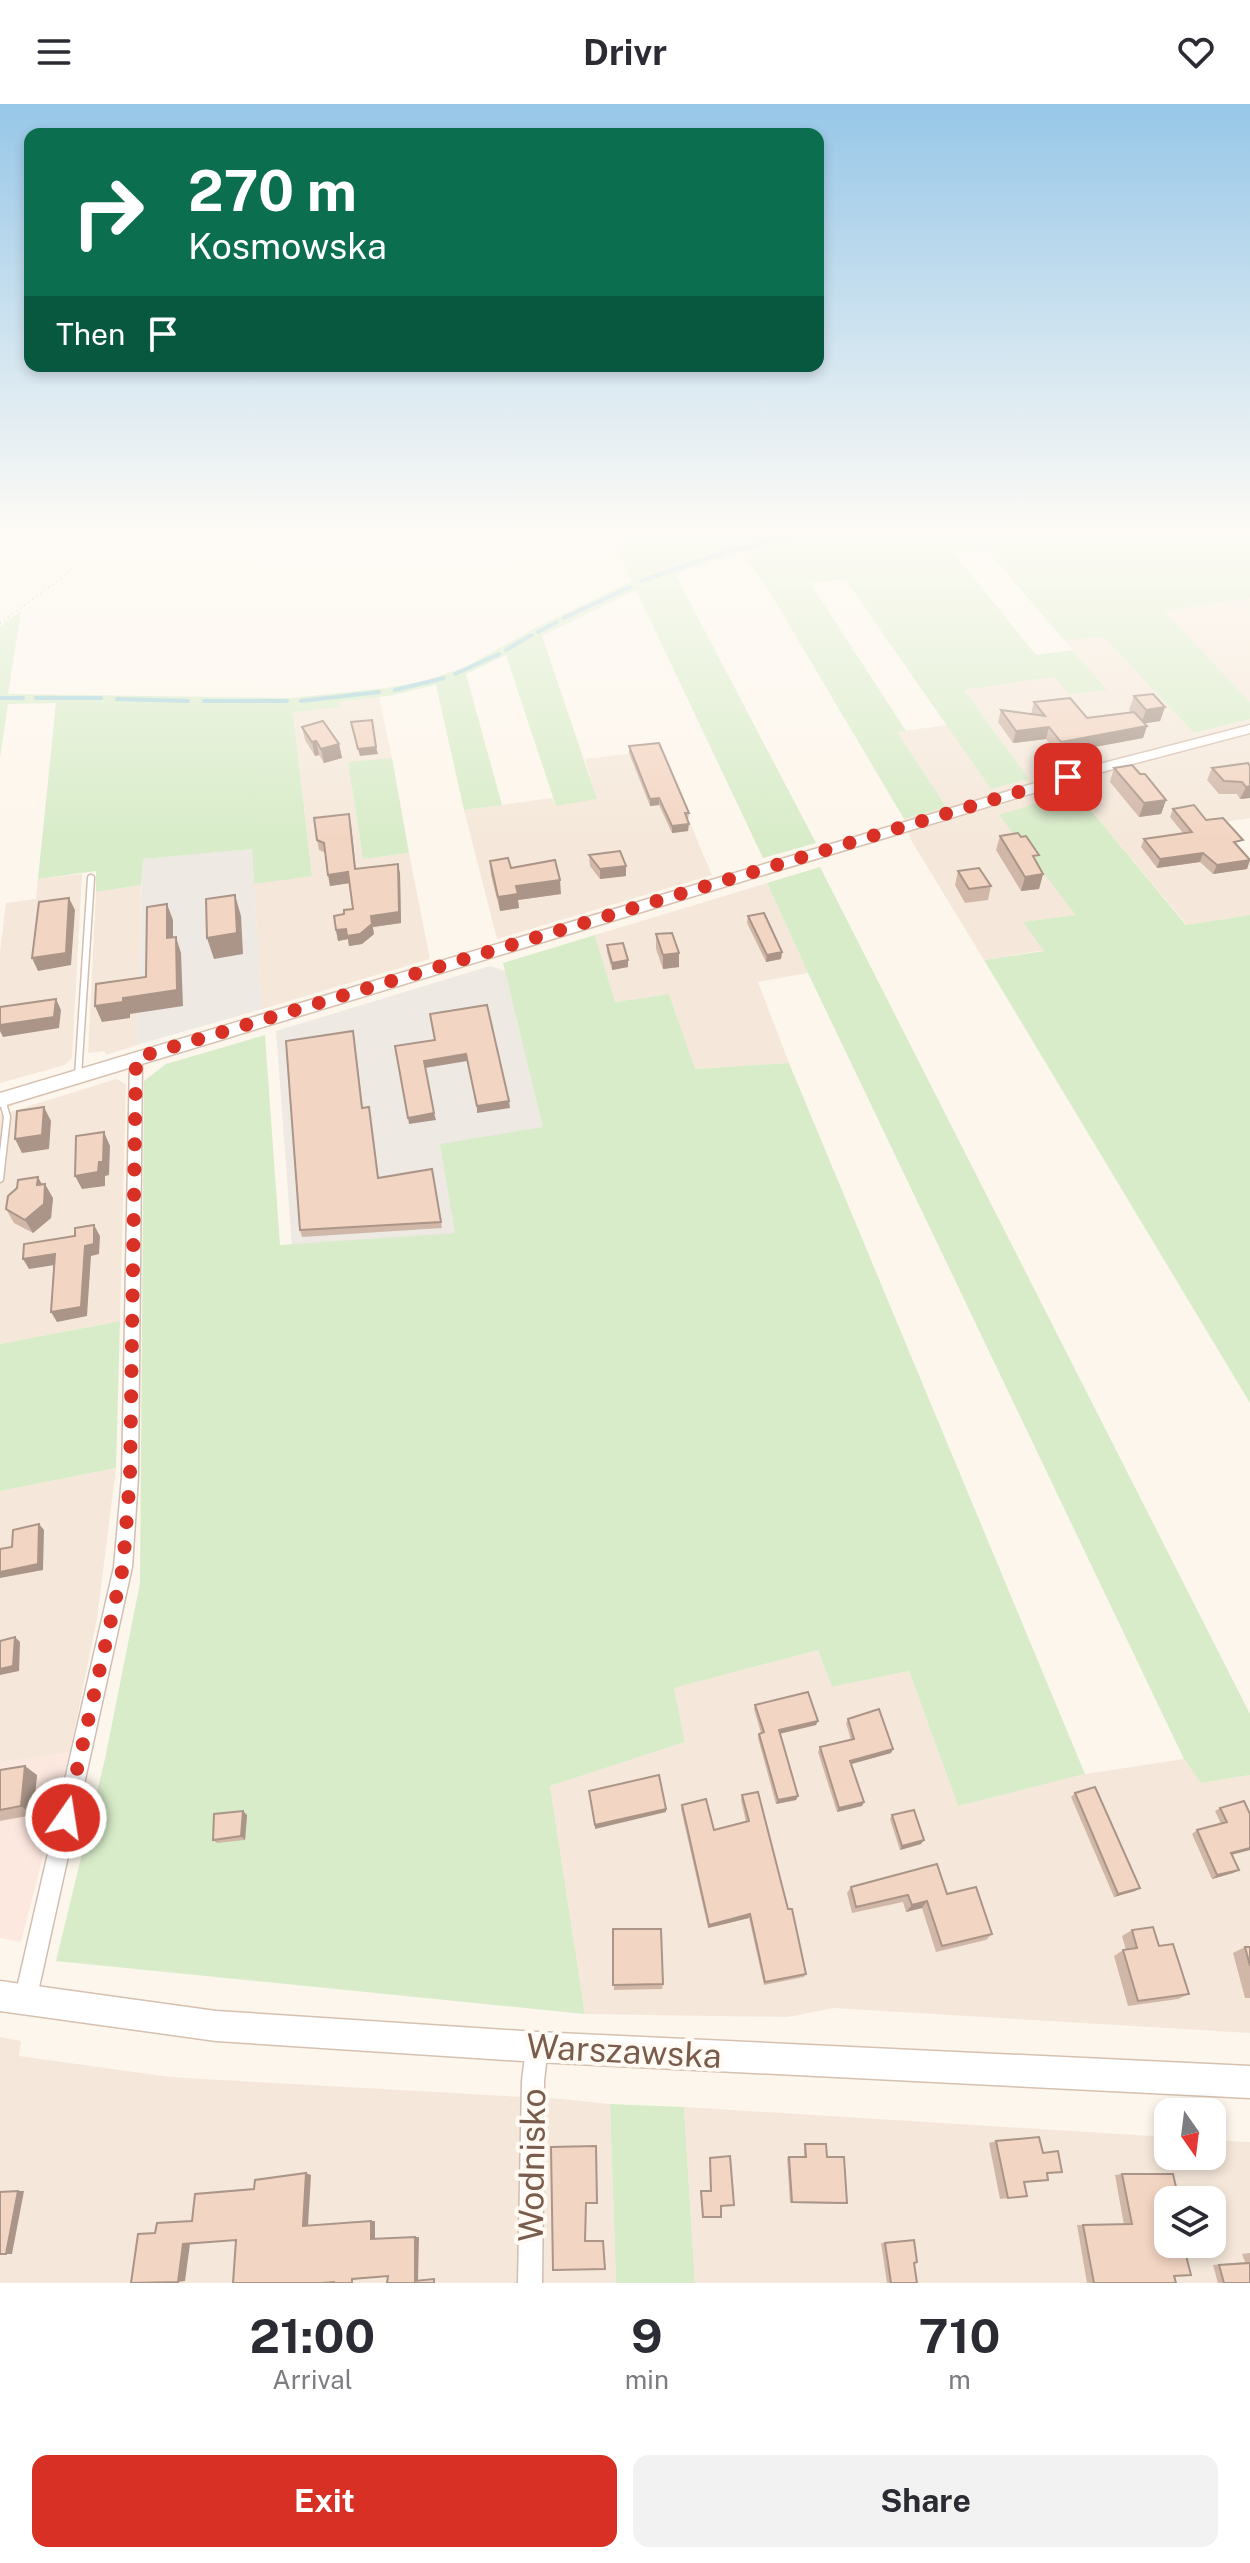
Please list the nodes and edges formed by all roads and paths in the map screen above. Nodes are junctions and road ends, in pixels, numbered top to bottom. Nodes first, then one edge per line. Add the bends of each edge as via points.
1 (1250, 729) edge
2 (91, 878) dead end
3 (136, 1058) junction
4 (78, 1076) junction
5 (1, 1099) edge
6 (0, 1179) edge
7 (12, 1998) edge
8 (537, 2047) junction
9 (1250, 2082) edge
10 (530, 2283) edge

1 - 3 street via 1097,769
2 - 4 lane
3 - 4 street
3 - 7 street via 130,1477 123,1567
4 - 5 street
5 - 6 lane via 7,1117
7 - 8 street, Warszawska via 216,2026
8 - 9 street, Warszawska
8 - 10 street, Wodnisko

